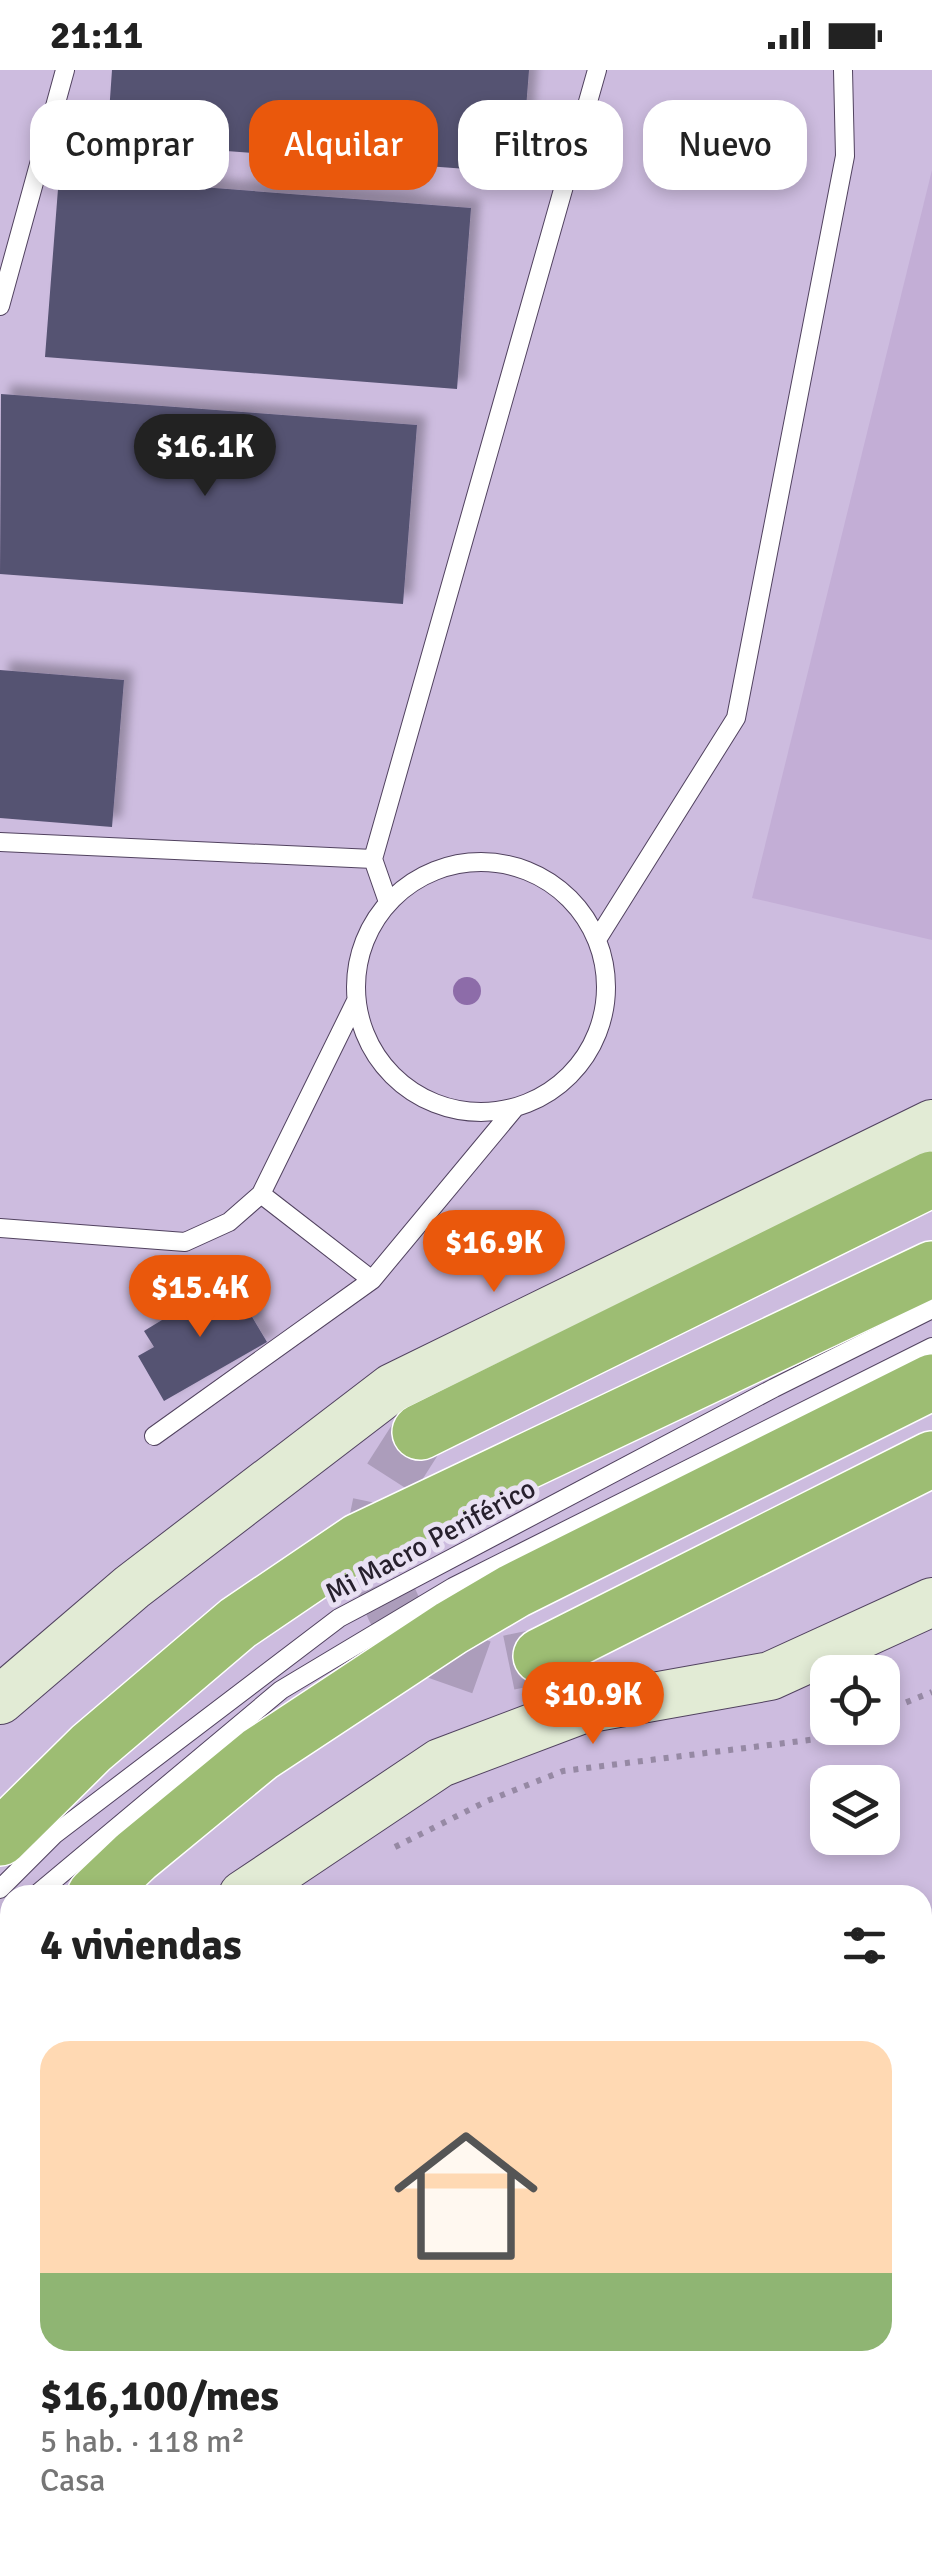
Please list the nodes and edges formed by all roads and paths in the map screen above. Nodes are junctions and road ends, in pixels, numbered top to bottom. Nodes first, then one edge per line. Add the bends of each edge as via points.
1 (65, 70) edge
2 (598, 70) edge
3 (843, 70) edge
4 (0, 306) edge
5 (0, 842) edge
6 (373, 859) junction
7 (388, 902) junction
8 (598, 938) junction
9 (356, 1001) junction
10 (514, 1109) junction
11 (932, 1124) edge
12 (932, 1179) edge
13 (262, 1194) junction
14 (0, 1228) edge
15 (932, 1269) edge
16 (372, 1280) junction
17 (932, 1309) edge
18 (932, 1347) edge
19 (932, 1382) edge
20 (420, 1432) tunnel mouth
21 (154, 1436) dead end
22 (932, 1459) edge
23 (919, 1616) edge
24 (542, 1656) tunnel mouth
25 (931, 1693) edge
26 (0, 1700) edge
27 (900, 1705) edge
28 (810, 1739) edge
29 (0, 1838) edge
30 (384, 1855) dead end
31 (4, 1885) edge
32 (48, 1885) edge
33 (106, 1885) edge
34 (258, 1885) edge

1 - 4 lane
2 - 6 lane
3 - 8 lane via 844,156 736,718
5 - 6 lane
6 - 7 lane
7 - 8 lane via 422,876 448,867 503,863 542,876 575,902
7 - 9 lane via 368,931 357,965
8 - 10 lane via 608,979 603,1022 584,1061 553,1091
9 - 10 lane via 376,1054 393,1077 429,1102 471,1112
9 - 13 lane
10 - 16 lane
11 - 26 main road via 392,1388 132,1587
12 - 20 highway
13 - 14 lane via 229,1222 185,1242
13 - 16 lane
15 - 29 highway via 358,1540 238,1623 91,1748
16 - 21 lane
17 - 31 lane, Mi Macro Periférico via 339,1618 56,1834
18 - 32 lane, Mi Macro Periférico via 453,1587 281,1690
19 - 33 highway via 451,1628 260,1754
22 - 24 highway
23 - 34 main road via 770,1676 580,1710 440,1763
25 - 27 path
28 - 30 path via 563,1771 487,1801

